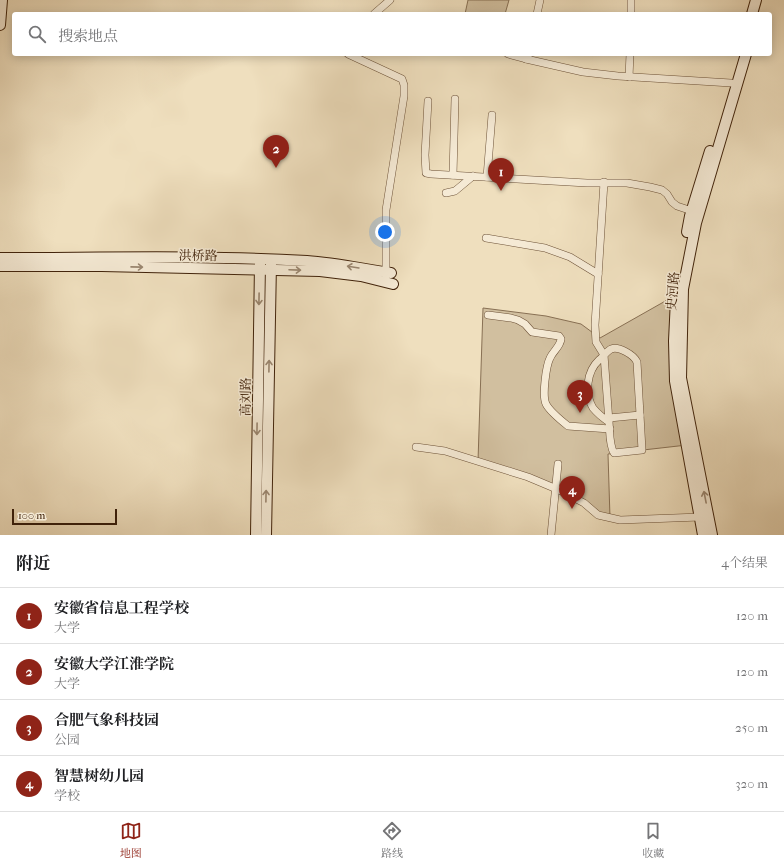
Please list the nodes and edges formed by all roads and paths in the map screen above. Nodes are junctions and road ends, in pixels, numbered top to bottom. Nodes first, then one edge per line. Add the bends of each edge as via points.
1 (2, 0) edge
2 (390, 0) edge
3 (540, 0) edge
4 (631, 0) edge
5 (756, 0) edge
6 (762, 0) edge
7 (378, 12) edge
8 (537, 12) edge
9 (631, 12) edge
10 (753, 12) edge
11 (759, 12) edge
12 (0, 25) edge
13 (352, 56) edge
14 (528, 56) edge
15 (630, 56) edge
16 (739, 56) edge
17 (745, 56) edge
18 (629, 77) junction
19 (731, 83) junction
20 (455, 99) dead end
21 (428, 101) dead end
22 (492, 115) dead end
23 (452, 175) junction
24 (473, 176) junction
25 (488, 177) junction
26 (604, 182) junction
27 (446, 193) dead end
28 (692, 211) junction
29 (486, 238) dead end
30 (0, 258) edge
31 (260, 264) junction
32 (271, 265) junction
33 (0, 266) edge
34 (598, 274) junction
35 (389, 278) joint
36 (488, 315) dead end
37 (604, 355) junction
38 (640, 415) junction
39 (609, 423) junction
40 (416, 447) dead end
41 (558, 464) dead end
42 (555, 488) junction
43 (700, 517) junction
44 (256, 535) edge
45 (266, 535) edge
46 (551, 535) edge
47 (703, 535) edge
48 (712, 535) edge

1 - 12 street
2 - 7 street
3 - 8 street
4 - 9 street
5 - 10 street
6 - 11 street
13 - 35 street via 402,79 404,85 386,210
14 - 18 street via 583,72
15 - 18 street
16 - 19 street, 史河路
48 -> 17 street, 史河路 via 681,378 683,289 696,223
18 - 19 street
19 - 28 street, 史河路
20 - 23 street
21 - 23 street via 426,173
22 - 25 street
23 - 24 street
24 - 25 street
24 - 27 street via 455,191
25 - 26 street
26 - 28 street via 656,188 667,194 677,206
26 - 34 street
28 - 43 street, 史河路 via 677,285 675,381
29 - 34 street via 545,248 570,257
30 - 31 street, 洪桥路
31 - 32 street, 洪桥路
33 -> 31 street, 洪桥路
31 -> 44 street, 高刘路
32 - 35 street, 洪桥路
45 -> 32 street, 高刘路
34 - 37 street via 596,342
36 - 39 street via 512,318 525,324 532,332 559,336 560,344 550,356 546,368 546,404 568,426
37 - 38 street via 615,349 631,354 635,358
37 - 39 street
37 - 39 street via 591,369 588,386 592,406
38 - 39 street
38 - 39 street via 642,450 614,454
40 - 42 street via 445,451
41 - 42 street
42 - 43 street via 584,503 598,515 620,520
42 - 46 street
43 - 47 street, 史河路

